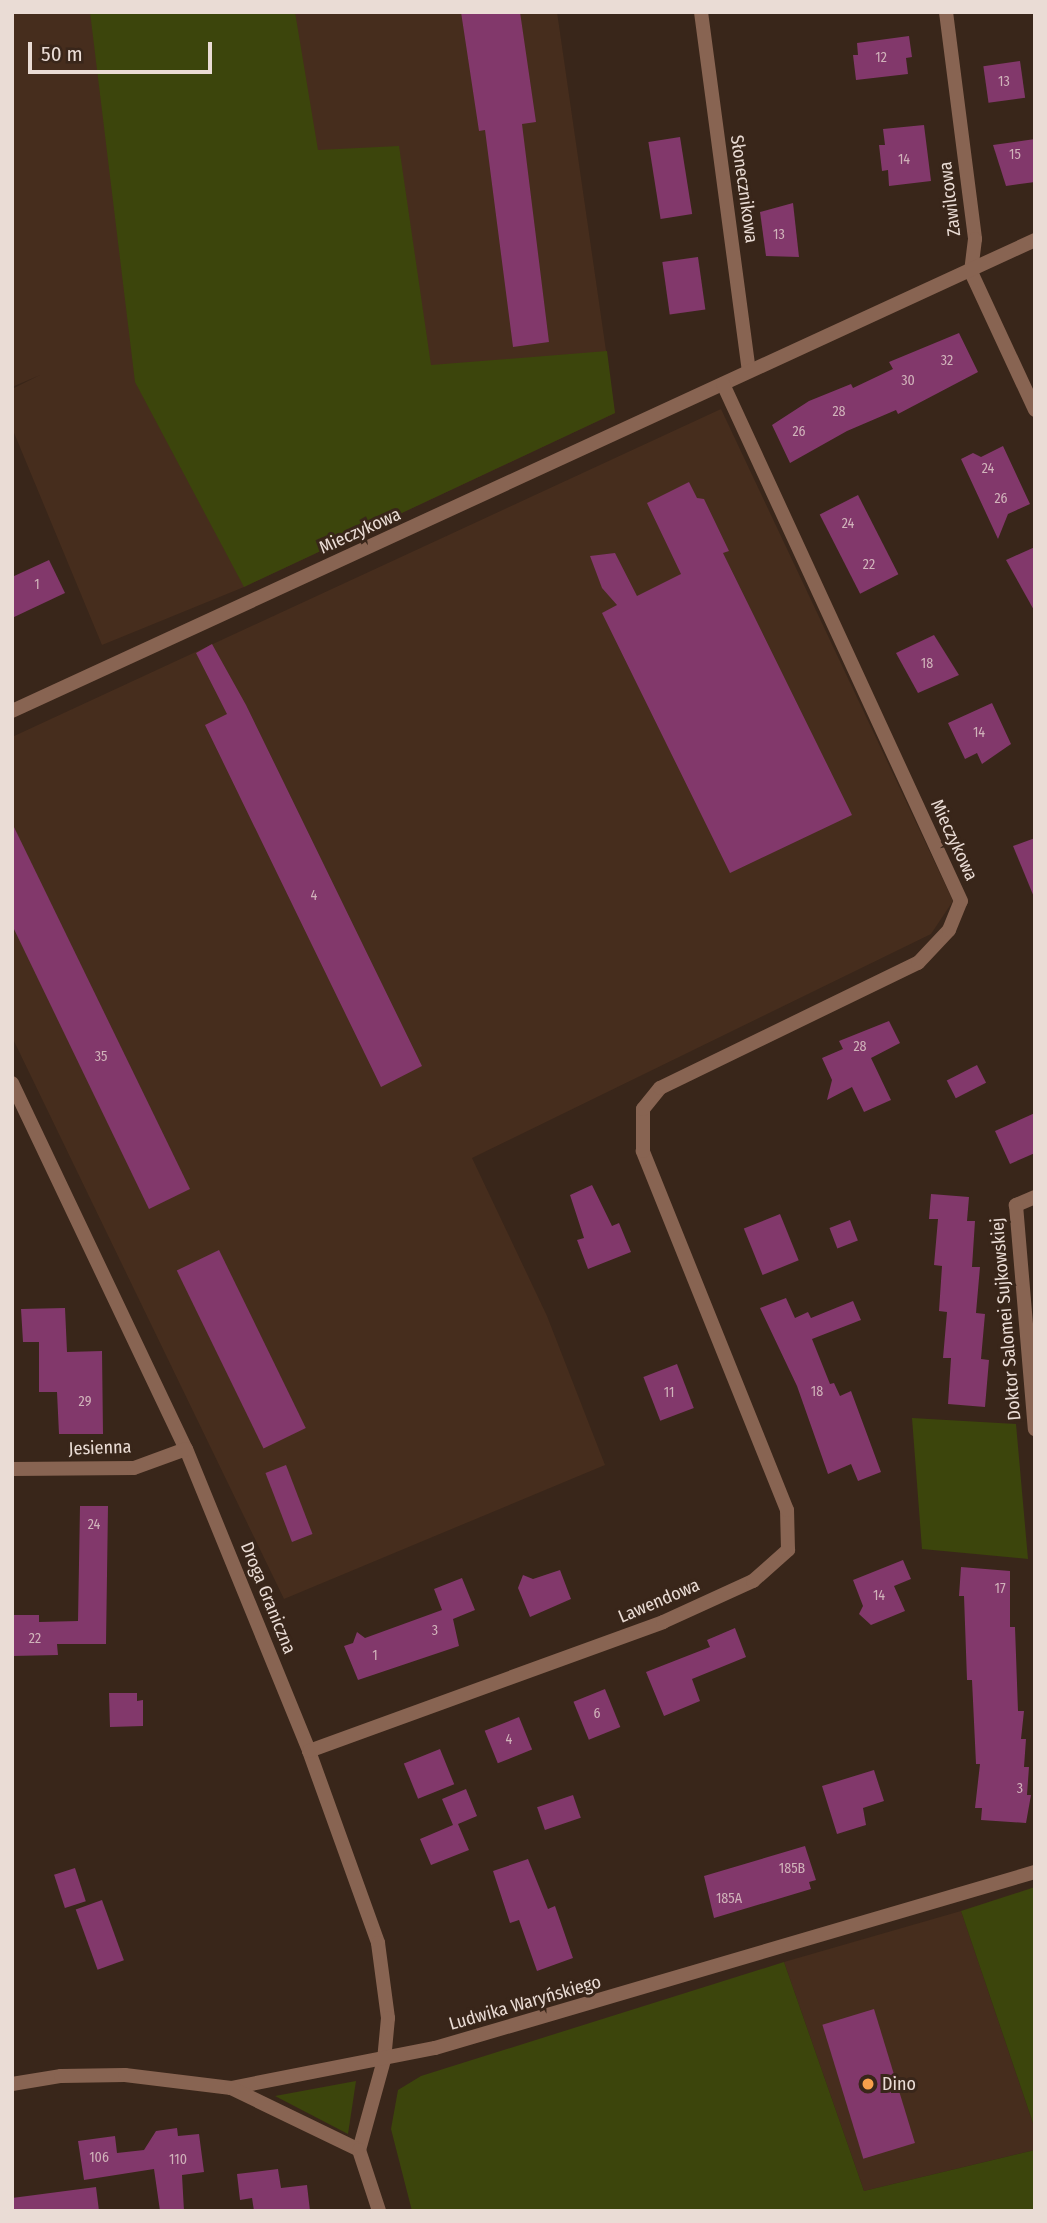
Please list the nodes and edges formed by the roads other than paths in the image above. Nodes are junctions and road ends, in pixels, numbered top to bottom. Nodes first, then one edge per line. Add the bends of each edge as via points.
1 (701, 12) edge
2 (946, 12) edge
3 (1035, 240) edge
4 (971, 272) junction
5 (749, 371) junction
6 (723, 384) junction
7 (1035, 410) edge
8 (12, 712) edge
9 (12, 1083) edge
10 (1035, 1197) edge
11 (712, 1326) joint
12 (1035, 1429) edge
13 (186, 1449) junction
14 (12, 1469) edge
15 (309, 1751) junction
16 (1035, 1872) edge
17 (384, 2060) junction
18 (12, 2084) edge
19 (231, 2088) junction
20 (359, 2150) junction
21 (379, 2211) edge

1 - 5 street, Słonecznikowa
2 - 4 street, Zawilcowa via 975,239
3 - 4 street, Mieczykowa
4 - 5 street, Mieczykowa
4 - 7 street
5 - 6 street, Mieczykowa
6 - 8 street, Mieczykowa
6 - 11 street, Mieczykowa via 961,901 949,930 918,964 660,1088 643,1110 643,1151
9 - 13 street, Droga Graniczna
10 - 12 street, Doktor Salomei Sujkowskiej via 1016,1205
11 - 15 street, Lawendowa via 787,1510 788,1550 753,1581 663,1622
13 - 14 street, Jesienna via 134,1468
13 - 15 street, Droga Graniczna
15 - 17 street, Droga Graniczna via 378,1943 388,2018
16 - 17 street, Ludwika Waryńskiego via 642,1990
17 - 19 street, Ludwika Waryńskiego
17 - 20 street, Droga Graniczna
18 - 19 street, Ludwika Waryńskiego via 61,2076 125,2075
19 - 20 street
20 - 21 street

